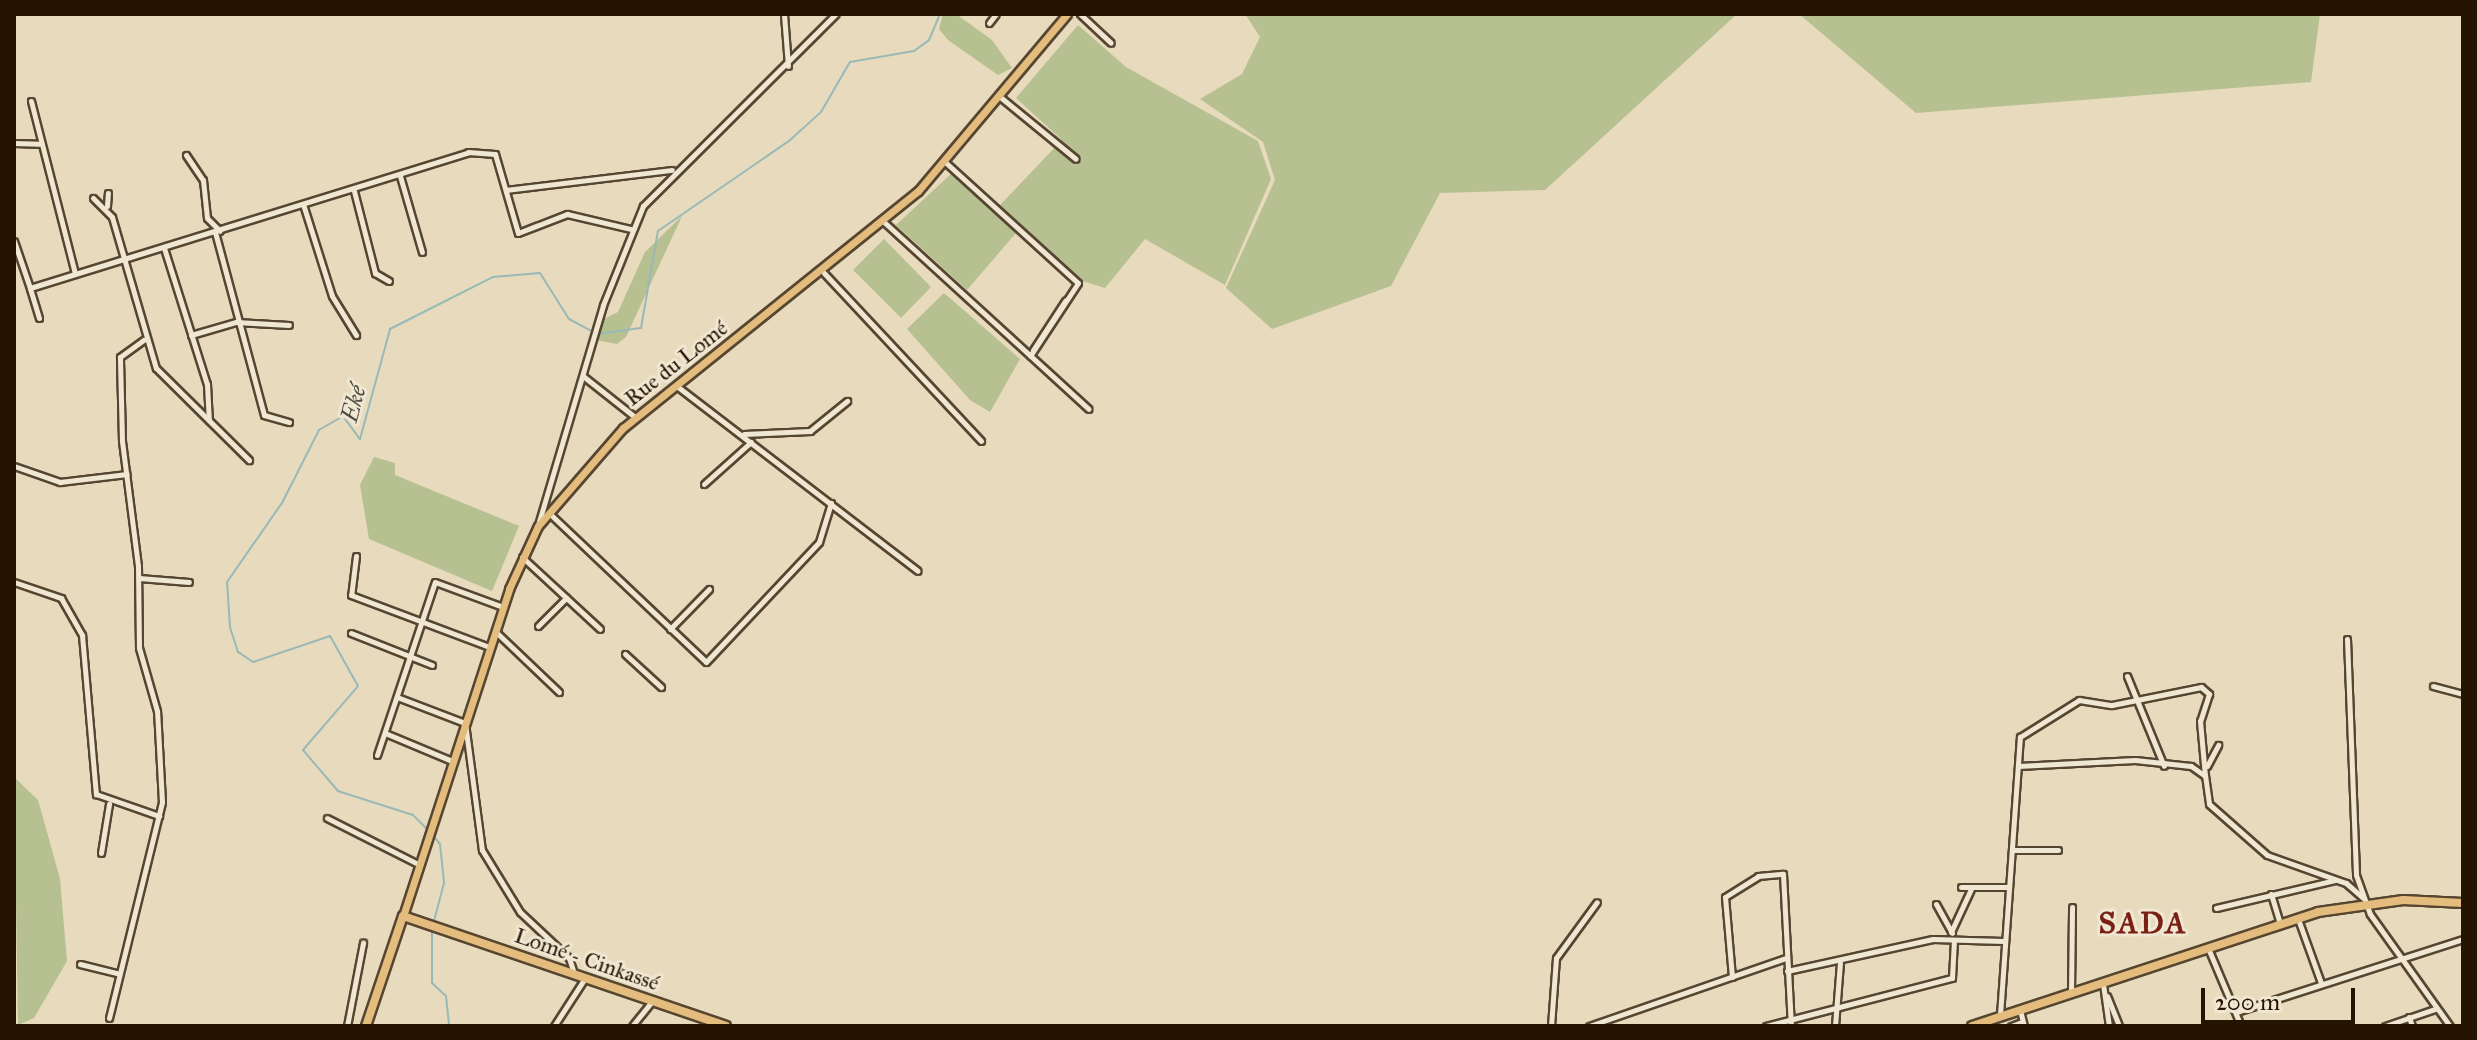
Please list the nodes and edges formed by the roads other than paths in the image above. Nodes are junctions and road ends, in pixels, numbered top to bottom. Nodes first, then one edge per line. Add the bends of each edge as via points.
1 (784, 14) edge
2 (836, 14) edge
3 (996, 14) edge
4 (1067, 14) edge
5 (1080, 14) edge
6 (989, 23) dead end
7 (1111, 43) dead end
8 (788, 66) junction
9 (999, 96) junction
10 (31, 101) dead end
11 (14, 143) edge
12 (39, 144) junction
13 (186, 155) dead end
14 (1076, 159) dead end
15 (944, 161) junction
16 (673, 170) junction
17 (400, 176) junction
18 (506, 190) junction
19 (354, 191) junction
20 (108, 193) dead end
21 (93, 198) dead end
22 (303, 204) junction
23 (107, 206) junction
24 (884, 222) junction
25 (631, 229) junction
26 (218, 232) junction
27 (14, 241) edge
28 (164, 248) junction
29 (422, 252) dead end
30 (123, 262) junction
31 (75, 273) junction
32 (824, 273) junction
33 (389, 281) dead end
34 (30, 288) junction
35 (39, 318) dead end
36 (236, 322) junction
37 (289, 325) dead end
38 (191, 335) junction
39 (356, 335) dead end
40 (143, 340) junction
41 (1032, 353) junction
42 (582, 376) junction
43 (678, 387) junction
44 (847, 401) dead end
45 (1089, 409) dead end
46 (635, 417) junction
47 (209, 421) junction
48 (289, 422) dead end
49 (743, 434) junction
50 (981, 441) dead end
51 (751, 442) junction
52 (249, 460) dead end
53 (14, 466) edge
54 (127, 474) junction
55 (704, 484) dead end
56 (831, 503) junction
57 (549, 513) junction
58 (538, 526) junction
59 (356, 556) dead end
60 (522, 557) junction
61 (918, 571) dead end
62 (139, 578) junction
63 (14, 582) edge
64 (189, 582) dead end
65 (709, 589) dead end
66 (566, 598) junction
67 (503, 607) junction
68 (423, 619) junction
69 (538, 626) dead end
70 (600, 629) dead end
71 (670, 629) junction
72 (495, 631) junction
73 (351, 633) dead end
74 (2347, 639) dead end
75 (489, 647) junction
76 (625, 654) dead end
77 (410, 657) junction
78 (432, 665) dead end
79 (2127, 676) dead end
80 (2433, 686) dead end
81 (661, 687) dead end
82 (559, 692) dead end
83 (2463, 694) edge
84 (397, 697) junction
85 (2137, 697) junction
86 (465, 723) junction
87 (385, 733) junction
88 (2218, 745) dead end
89 (377, 755) dead end
90 (452, 761) junction
91 (2018, 766) junction
92 (2164, 766) junction
93 (2205, 776) junction
94 (109, 804) junction
95 (159, 816) junction
96 (327, 818) dead end
97 (2013, 850) junction
98 (2058, 850) dead end
99 (101, 853) dead end
100 (418, 864) junction
101 (2337, 880) junction
102 (1961, 887) dead end
103 (2008, 887) junction
104 (1971, 889) junction
105 (2271, 894) junction
106 (1597, 902) dead end
107 (2365, 902) junction
108 (2463, 903) edge
109 (1936, 904) dead end
110 (2072, 907) dead end
111 (2216, 908) dead end
112 (403, 916) junction
113 (2298, 918) junction
114 (2280, 924) junction
115 (1951, 932) junction
116 (2463, 939) edge
117 (1956, 940) junction
118 (2004, 941) junction
119 (363, 943) dead end
120 (2208, 948) junction
121 (1785, 958) junction
122 (2401, 959) junction
123 (1840, 963) junction
124 (80, 964) dead end
125 (1787, 971) junction
126 (117, 973) junction
127 (574, 973) junction
128 (585, 977) junction
129 (1732, 977) junction
130 (2321, 983) junction
131 (2103, 984) junction
132 (2072, 994) junction
133 (2106, 995) junction
134 (653, 1001) junction
135 (2020, 1009) junction
136 (2435, 1009) junction
137 (1836, 1011) junction
138 (2236, 1012) junction
139 (2000, 1015) junction
140 (2409, 1017) junction
141 (109, 1018) dead end
142 (1790, 1023) edge
143 (713, 1024) edge
144 (2023, 1024) edge
145 (347, 1026) edge
146 (366, 1026) edge
147 (554, 1026) edge
148 (632, 1026) edge
149 (726, 1026) edge
150 (1551, 1026) edge
151 (1589, 1026) edge
152 (1766, 1026) edge
153 (1835, 1026) edge
154 (1972, 1026) edge
155 (2011, 1026) edge
156 (2109, 1026) edge
157 (2119, 1026) edge
158 (2241, 1026) edge
159 (2385, 1026) edge
160 (2412, 1026) edge
161 (2450, 1026) edge

1 - 8 street
2 - 8 street
3 - 6 street
4 - 9 main road, Rue du Lomé
5 - 7 street
8 - 16 street
9 - 14 street
9 - 15 main road, Rue du Lomé
10 - 12 street
11 - 12 street
12 - 31 street
13 - 26 street via 203,180 207,218
15 - 24 main road, Rue du Lomé
15 - 41 street via 1078,283
16 - 18 street
16 - 25 street
17 - 18 street via 488,151
17 - 19 street
17 - 29 street
18 - 25 street via 518,233 567,214
19 - 22 street
19 - 33 street via 375,273
20 - 23 street
21 - 23 street
22 - 26 street
22 - 39 street via 332,296
23 - 30 street
24 - 32 main road, Rue du Lomé
24 - 41 street
25 - 42 street
26 - 28 street
26 - 36 street
27 - 34 street
28 - 30 street
28 - 38 street
30 - 31 street
30 - 40 street
31 - 34 street
32 - 43 main road, Rue du Lomé
32 - 50 street
34 - 35 street
36 - 37 street
36 - 38 street
36 - 48 street via 264,415
38 - 47 street via 207,384
40 - 47 street via 164,381
40 - 54 street via 120,357
41 - 45 street
42 - 46 street
42 - 58 street
43 - 46 main road, Rue du Lomé
43 - 49 street
44 - 49 street via 810,431
46 - 57 main road, Rue du Lomé
47 - 52 street
49 - 51 street
51 - 55 street
51 - 56 street
53 - 54 street via 60,482
54 - 62 street
56 - 61 street
56 - 71 street via 819,542 706,662
57 - 58 main road, Rue du Lomé
57 - 71 street
58 - 60 main road, Rue du Lomé
59 - 68 street via 351,595
60 - 66 street
60 - 67 main road, Rue du Lomé
62 - 64 street
62 - 95 street via 139,648 157,711
63 - 94 street via 30,582 61,598 82,635 90,762 96,794
65 - 71 street
66 - 69 street
66 - 70 street
67 - 68 street via 435,582
67 - 72 main road, Rue du Lomé
68 - 75 street
68 - 77 street
72 - 75 main road, Rue du Lomé
72 - 82 street
73 - 77 street
74 - 107 street via 2352,830
75 - 86 main road, Rue du Lomé
76 - 81 street
77 - 78 street
77 - 84 street
79 - 85 street
80 - 83 street
84 - 86 street
84 - 87 street
85 - 91 street via 2069,704 2020,737
85 - 92 street
85 - 93 street via 2192,685 2209,694 2200,721
86 - 90 main road, Rue du Lomé
86 - 127 street via 482,850 520,912 569,958
87 - 89 street
87 - 90 street
88 - 93 street
90 - 100 main road, Rue du Lomé
91 - 92 street via 2135,760
91 - 97 street
92 - 93 street via 2191,766
93 - 101 street via 2209,804 2267,855
94 - 95 street via 137,804
94 - 99 street
95 - 126 street
96 - 100 street
97 - 98 street
97 - 103 street
100 - 112 main road, Rue du Lomé
101 - 105 street
101 - 107 street
102 - 104 street
103 - 104 street
103 - 118 street
104 - 115 street
105 - 111 street
105 - 114 street
106 - 150 street via 1556,958
107 - 108 highway
107 - 113 highway
107 - 122 street
109 - 115 street
110 - 132 street
112 - 127 highway, Lomé - Cinkassé
112 - 146 highway
113 - 114 highway
113 - 130 street
114 - 120 highway
115 - 117 street
116 - 122 street
117 - 118 street
117 - 123 street
117 - 137 street via 1952,978
118 - 139 street
119 - 145 street
120 - 131 highway
120 - 138 street
121 - 125 street
121 - 129 street
121 - 129 street via 1783,874 1772,872 1725,897
122 - 130 street
122 - 136 street
123 - 125 street
123 - 137 street
124 - 126 street
125 - 142 street
126 - 141 street
127 - 128 highway, Lomé - Cinkassé
128 - 134 highway, Lomé - Cinkassé
128 - 147 street
129 - 151 street
130 - 138 street
131 - 132 highway
131 - 133 street
132 - 135 highway
133 - 156 street
133 - 157 street
134 - 143 highway, Lomé - Cinkassé
134 - 148 street
135 - 139 highway
135 - 144 street
136 - 140 street
136 - 161 street
137 - 142 street
137 - 153 street
138 - 158 street
139 - 154 highway
140 - 159 street
140 - 160 street
142 - 152 street
143 - 149 highway, Lomé - Cinkassé
144 - 155 street

